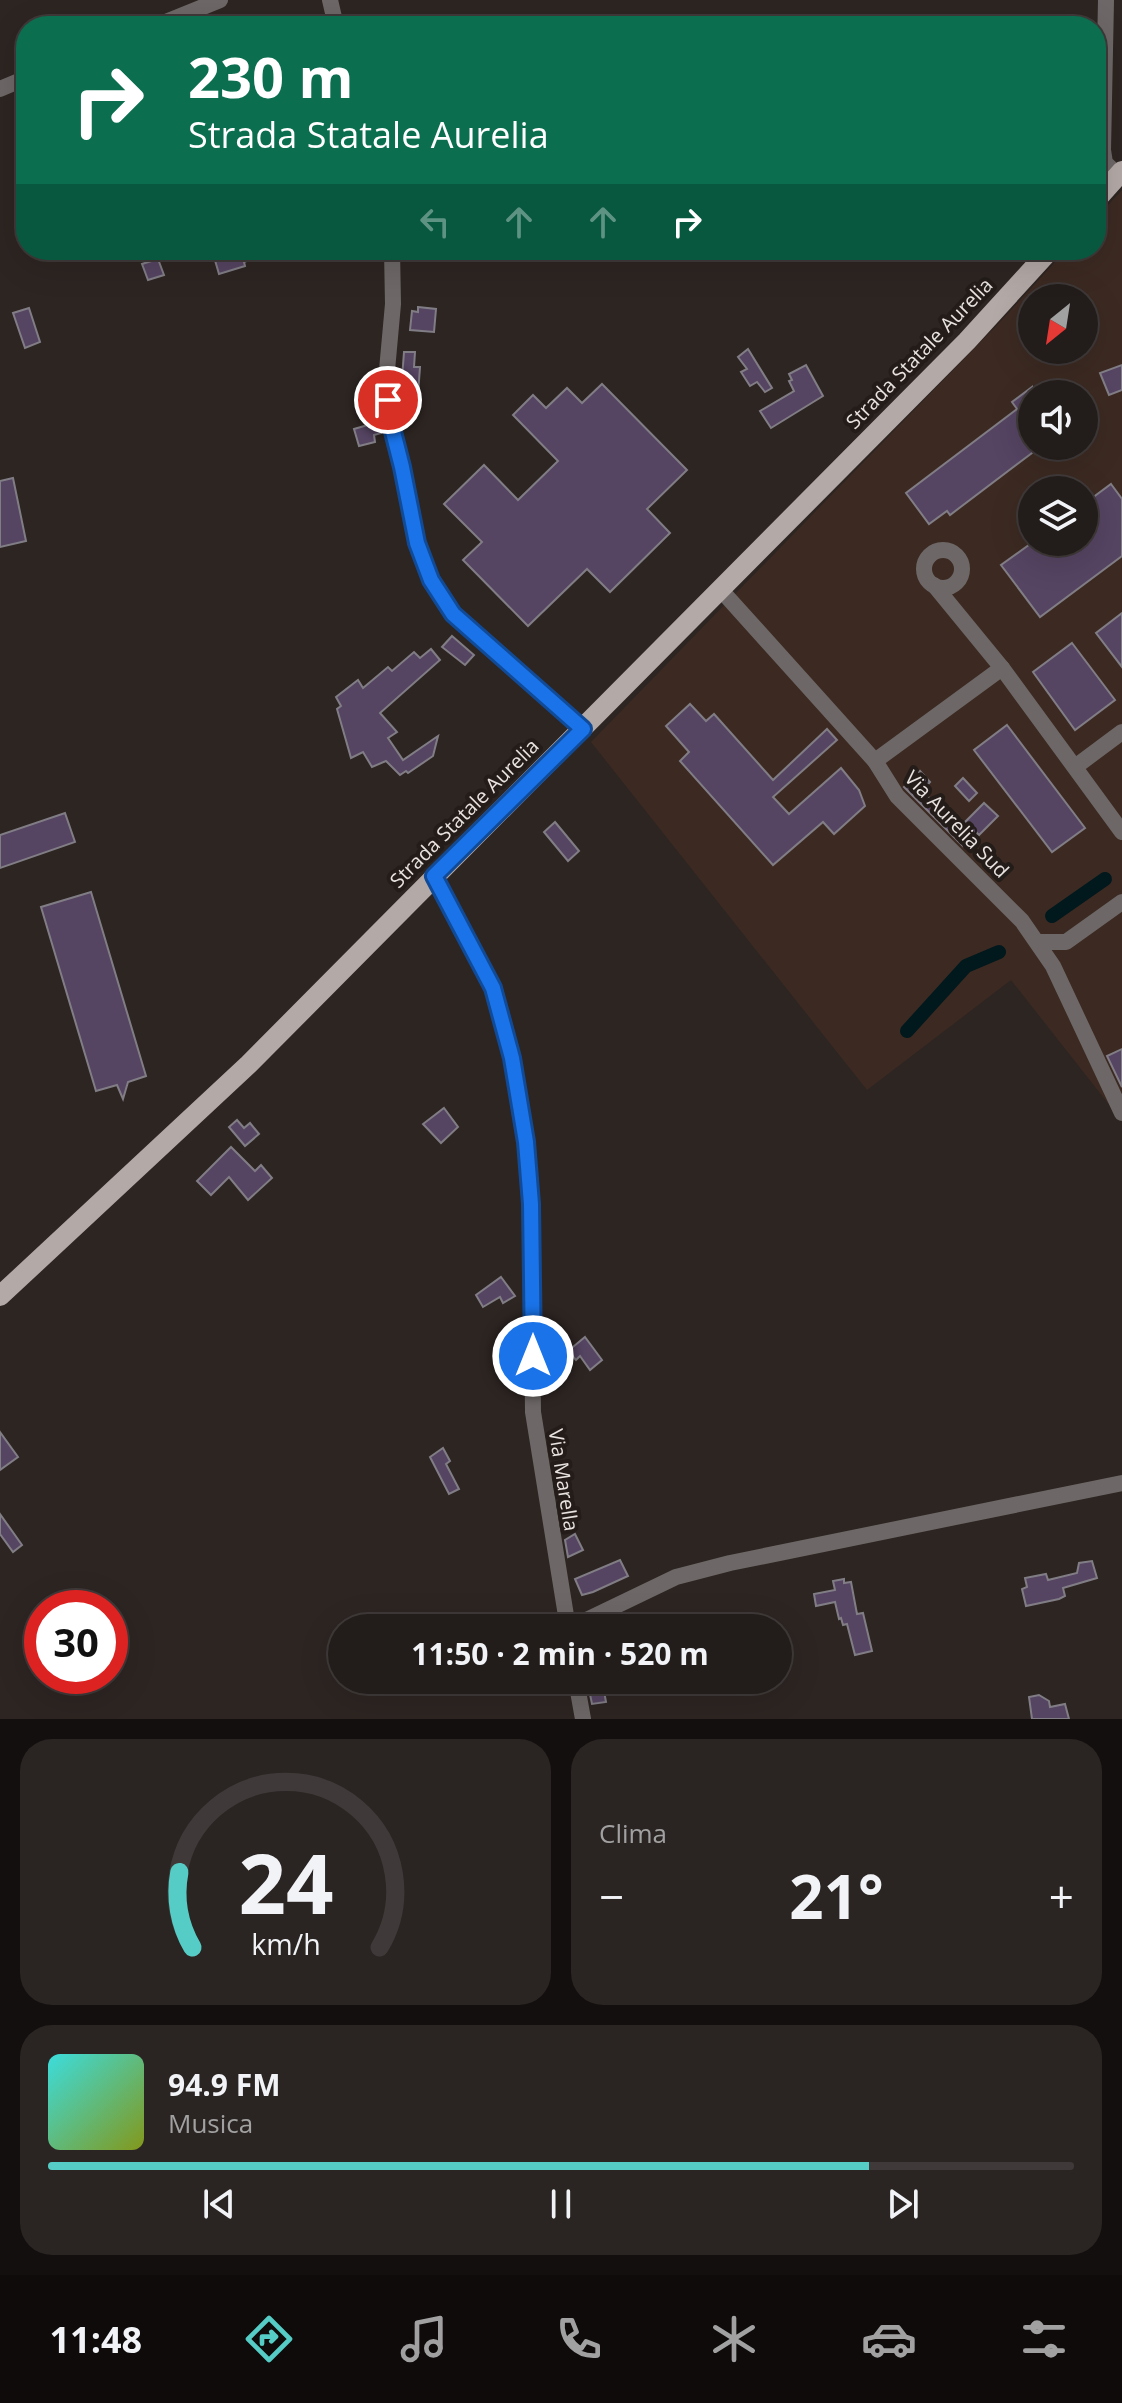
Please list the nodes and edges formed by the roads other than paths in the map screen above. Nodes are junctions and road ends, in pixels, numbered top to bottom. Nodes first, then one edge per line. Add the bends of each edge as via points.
1 (220, 0) edge
2 (181, 16) edge
3 (1120, 173) edge
4 (1106, 189) edge
5 (392, 260) edge
6 (1041, 260) edge
7 (934, 585) dead end
8 (721, 590) junction
9 (1002, 668) junction
10 (583, 729) junction
11 (1122, 732) edge
12 (875, 761) junction
13 (1075, 767) junction
14 (1122, 832) edge
15 (434, 876) junction
16 (1122, 902) edge
17 (1038, 942) junction
18 (1122, 1113) edge
19 (0, 1296) edge
20 (1122, 1483) edge
21 (567, 1614) edge
22 (598, 1614) edge
23 (579, 1694) edge
24 (583, 1719) edge

1 - 2 street
3 - 4 main road
5 - 10 street via 386,381 390,420 417,543 431,580 453,614
6 - 8 main road, Strada Statale Aurelia
7 - 9 street
8 - 10 main road, Strada Statale Aurelia
8 - 12 street, Via Aurelia Sud
9 - 12 street
9 - 13 street
10 - 15 main road, Strada Statale Aurelia
11 - 13 street
12 - 17 street, Via Aurelia Sud via 897,796
13 - 14 street
15 - 19 main road, Strada Statale Aurelia via 249,1064
15 - 21 street, Via Marella via 493,988 512,1058 531,1204 533,1412
16 - 17 street via 1066,942
17 - 18 street, Via Aurelia Sud
20 - 22 street, Via Marella via 703,1570 676,1577
23 - 24 street

